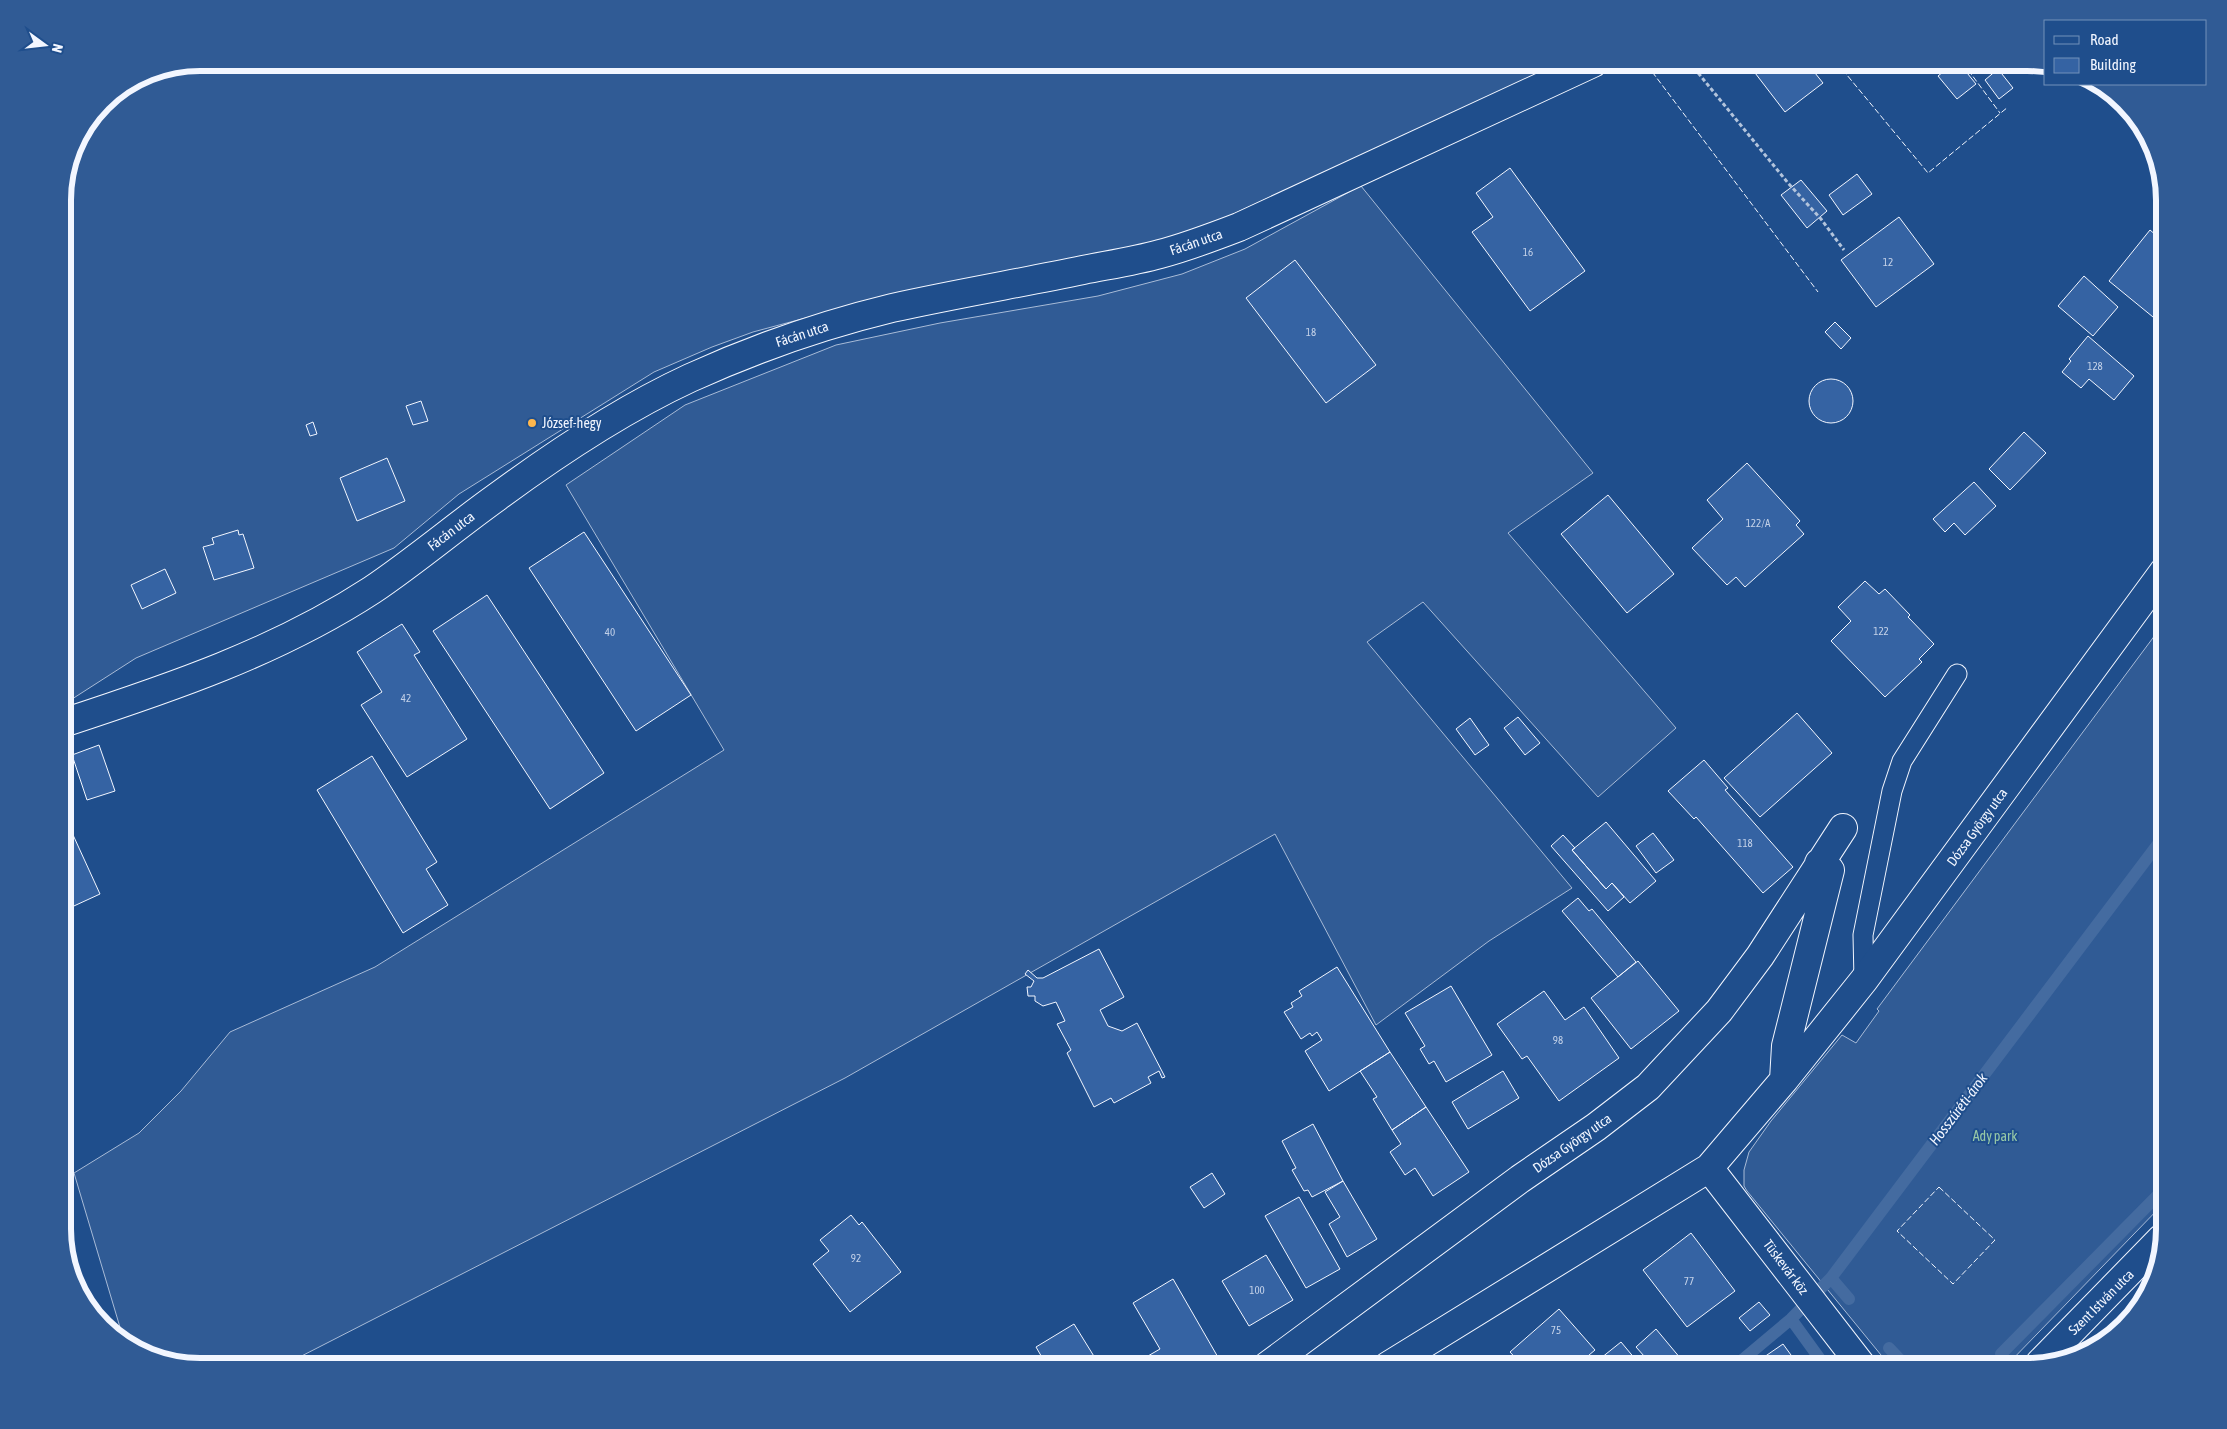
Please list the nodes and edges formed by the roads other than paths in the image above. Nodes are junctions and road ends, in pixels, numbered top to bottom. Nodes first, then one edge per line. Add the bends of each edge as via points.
1 (1573, 71) edge
2 (2156, 582) edge
3 (1957, 674) dead end
4 (72, 720) edge
5 (1843, 828) dead end
6 (1819, 863) junction
7 (1864, 980) junction
8 (1784, 1080) junction
9 (1709, 1168) junction
10 (2155, 1247) edge
11 (2047, 1356) edge
12 (1278, 1358) edge
13 (1401, 1358) edge
14 (1856, 1358) edge

1 - 4 street, Fácán utca via 1201,242 1156,255 892,308 746,353 641,402 585,435 393,575 311,626 236,662
2 - 7 street, Dózsa György utca
3 - 7 lane via 1902,761 1892,791 1863,935
5 - 6 street, Dózsa György utca
6 - 8 street via 1830,870 1786,1046
6 - 12 street, Dózsa György utca via 1760,956 1719,1012 1648,1087
7 - 8 street, Dózsa György utca
8 - 9 street, Dózsa György utca
9 - 13 street, Dózsa György utca
9 - 14 street, Tüskevár köz
10 - 11 street, Szent István utca

